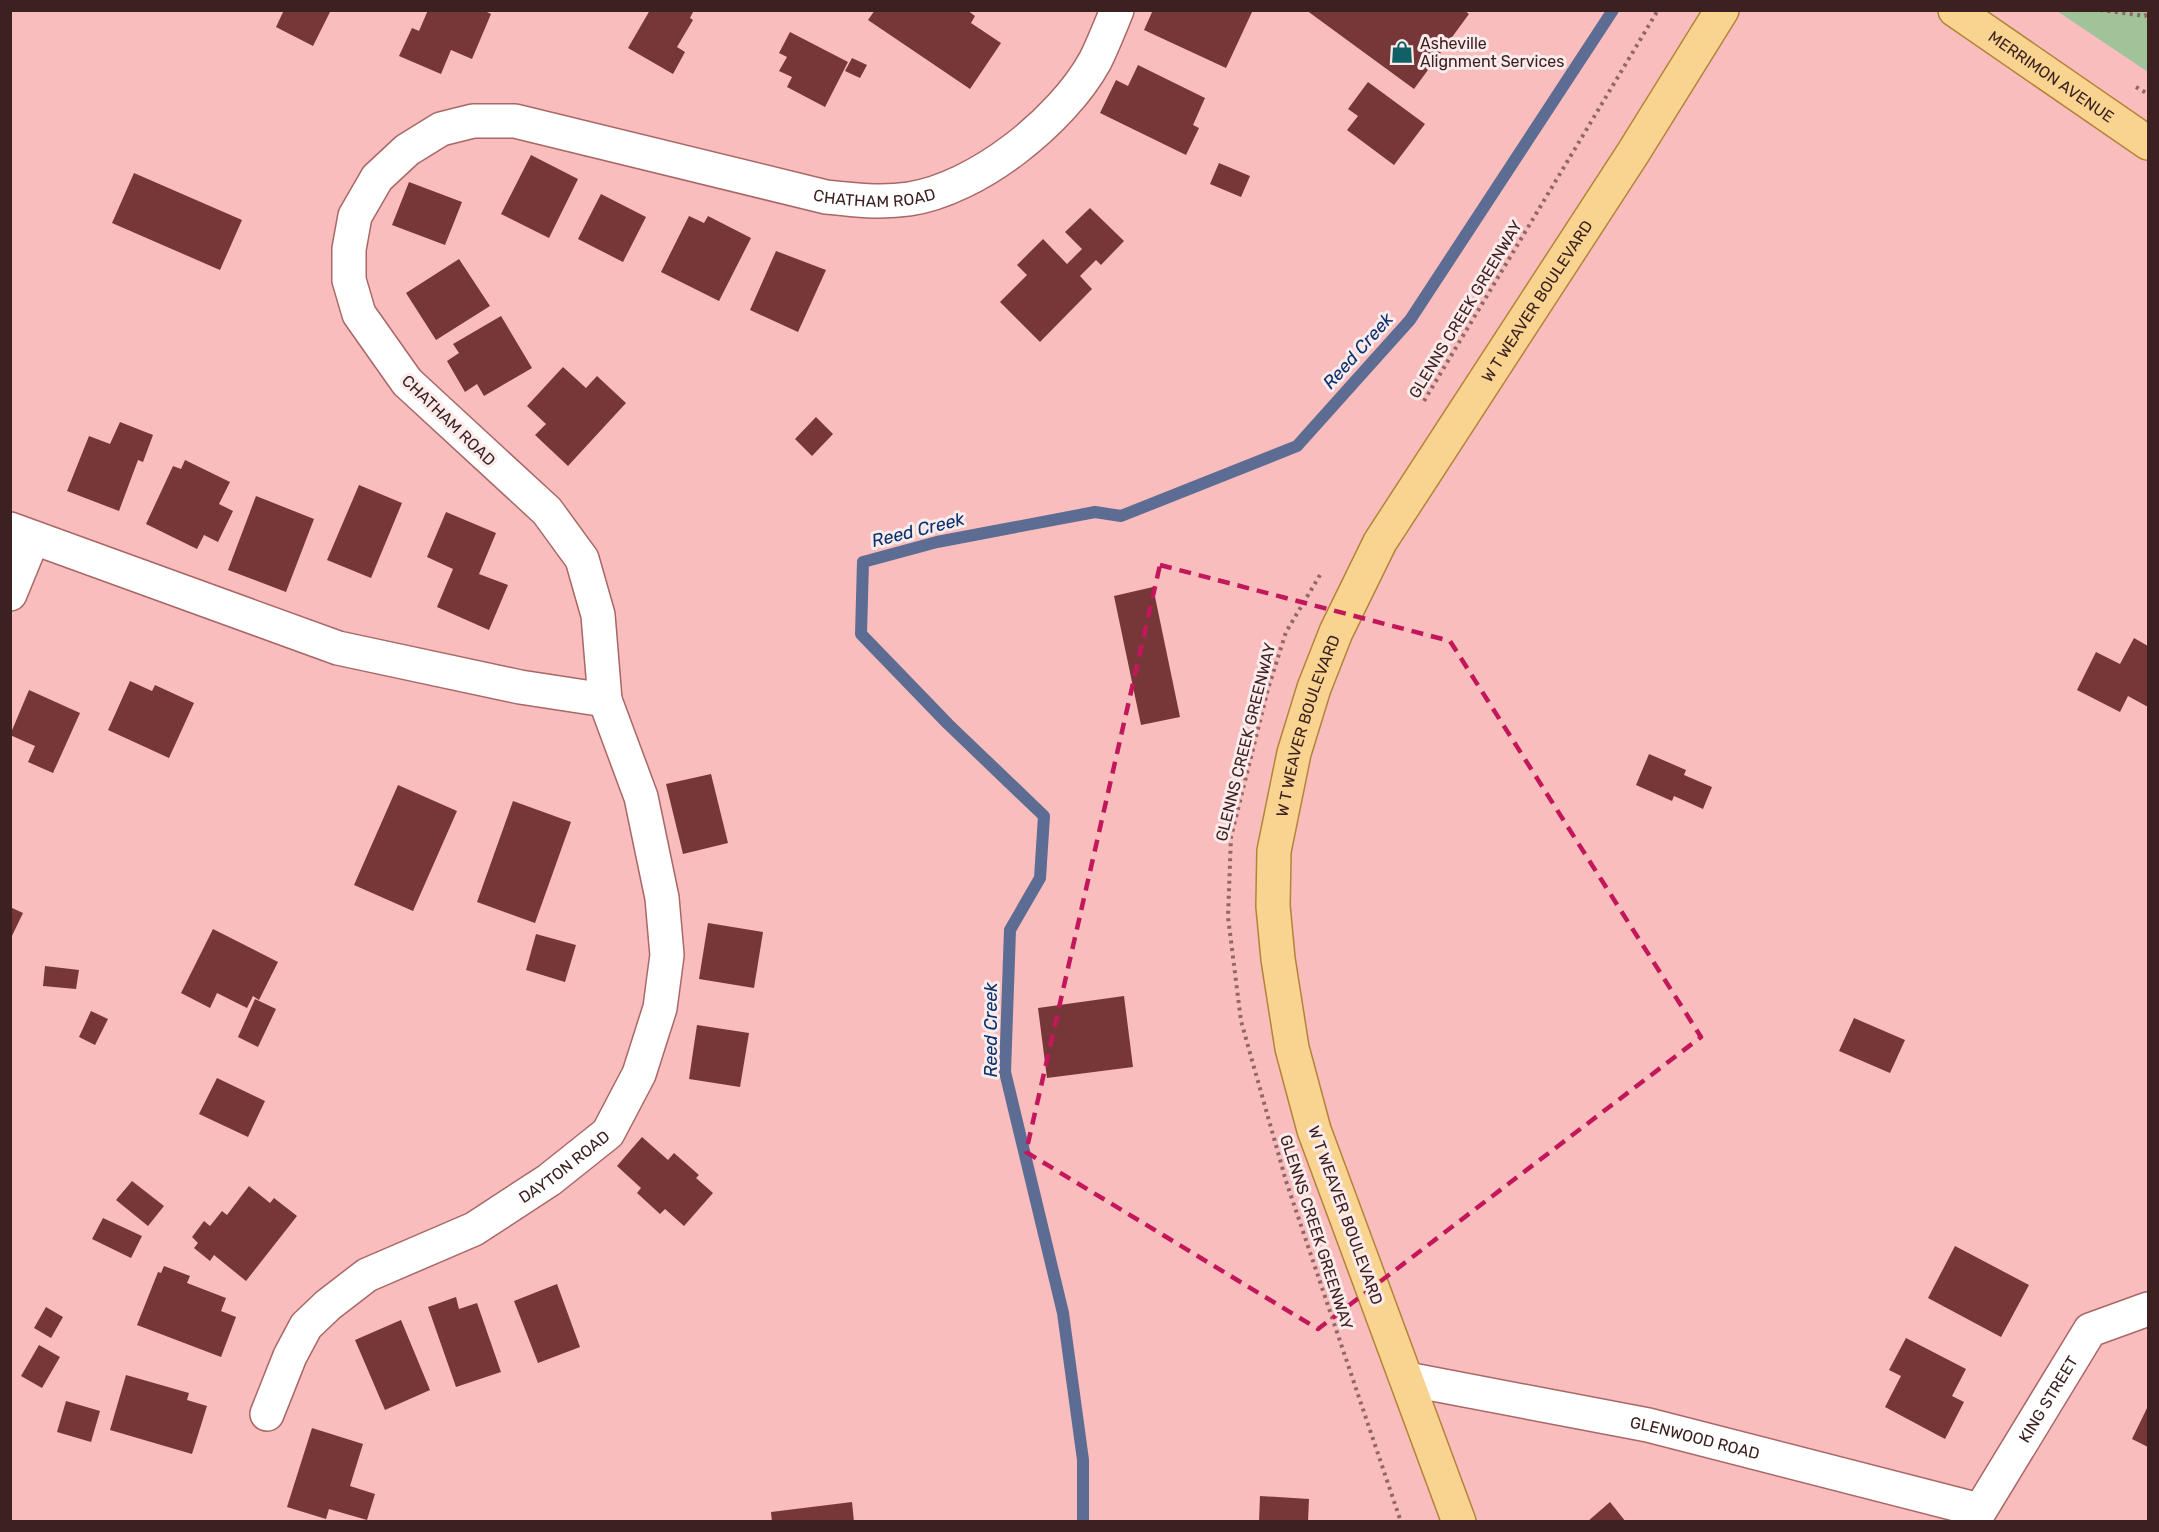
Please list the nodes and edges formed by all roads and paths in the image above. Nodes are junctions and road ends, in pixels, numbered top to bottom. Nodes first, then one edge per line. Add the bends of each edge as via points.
1 (1117, 10) edge
2 (1658, 10) edge
3 (1722, 10) edge
4 (1955, 10) edge
5 (2100, 10) edge
6 (2148, 12) edge
7 (2148, 143) edge
8 (1420, 408) dead end
9 (22, 534) edge
10 (1322, 571) dead end
11 (10, 594) edge
12 (605, 700) junction
13 (2148, 1309) edge
14 (1407, 1379) junction
15 (267, 1414) dead end
16 (1976, 1516) edge
17 (1401, 1521) edge
18 (1459, 1521) edge

1 - 12 street, CHATHAM ROAD via 1094,61 1072,95 1041,128 999,160 948,187 911,198 870,202 826,197 515,121 473,121 441,129 407,150 377,177 355,216 349,249 350,280 359,314 407,382 547,511 582,559 598,615
2 - 8 path, GLENNS CREEK GREENWAY
3 - 14 main road, W T WEAVER BOULEVARD via 1380,542 1336,632 1294,753 1274,851 1273,906 1292,1048 1314,1130
4 - 7 main road, MERRIMON AVENUE
5 - 6 path via 2145,15
9 - 11 street
9 - 12 street via 338,648 520,687
10 - 17 path, GLENNS CREEK GREENWAY via 1286,632 1268,689 1231,837 1228,916 1241,1021 1286,1181
12 - 15 street, DAYTON ROAD via 641,797 664,921 667,955 660,1008 639,1074 608,1133 549,1180 474,1229 367,1275 328,1305 306,1326
13 - 16 street, KING STREET via 2090,1330
14 - 16 street, GLENWOOD ROAD via 1647,1425
14 - 18 main road, W T WEAVER BOULEVARD

